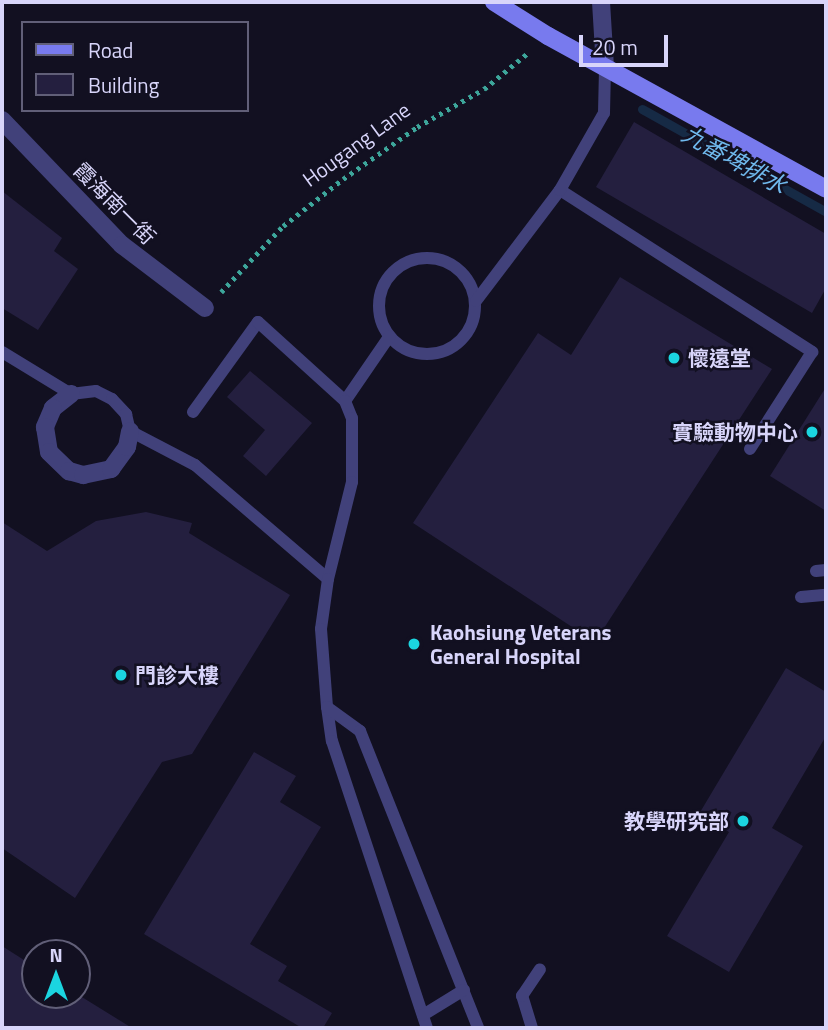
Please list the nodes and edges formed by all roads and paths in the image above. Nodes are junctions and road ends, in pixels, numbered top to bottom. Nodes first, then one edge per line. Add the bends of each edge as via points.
1 (494, 2) edge
2 (601, 2) edge
3 (548, 36) junction
4 (605, 68) junction
5 (2, 120) edge
6 (826, 189) edge
7 (560, 190) junction
8 (476, 301) junction
9 (205, 308) joint
10 (389, 337) junction
11 (2, 352) edge
12 (71, 394) junction
13 (345, 401) junction
14 (193, 412) dead end
15 (130, 431) junction
16 (750, 449) dead end
17 (328, 579) junction
18 (826, 595) edge
19 (801, 597) dead end
20 (327, 707) junction
21 (540, 969) dead end
22 (464, 990) junction
23 (425, 1022) edge
24 (478, 1028) edge
25 (532, 1028) edge

1 - 3 street
2 - 4 street
3 - 4 street
3 - 9 path, Hougang Lane via 484,89 417,127 282,226
4 - 6 street
4 - 7 lane via 604,113
5 - 9 street, 霞海南一街 via 122,245
7 - 8 lane
7 - 16 lane via 813,352
8 - 10 lane via 469,331 446,351 415,353
8 - 10 lane via 472,285 449,262 416,258 389,275 381,290 381,323
10 - 13 lane
11 - 12 lane
12 - 15 lane via 96,391 112,399 126,414
12 - 15 street via 53,408 45,427 50,452 69,471 83,475 111,469 127,447
13 - 14 lane via 258,321
13 - 17 lane via 352,418 352,482
15 - 17 lane via 195,464
17 - 20 lane via 321,629
18 - 19 lane
20 - 22 lane via 360,731
20 - 23 lane via 332,741
21 - 25 lane via 522,996
22 - 23 lane
22 - 24 lane

